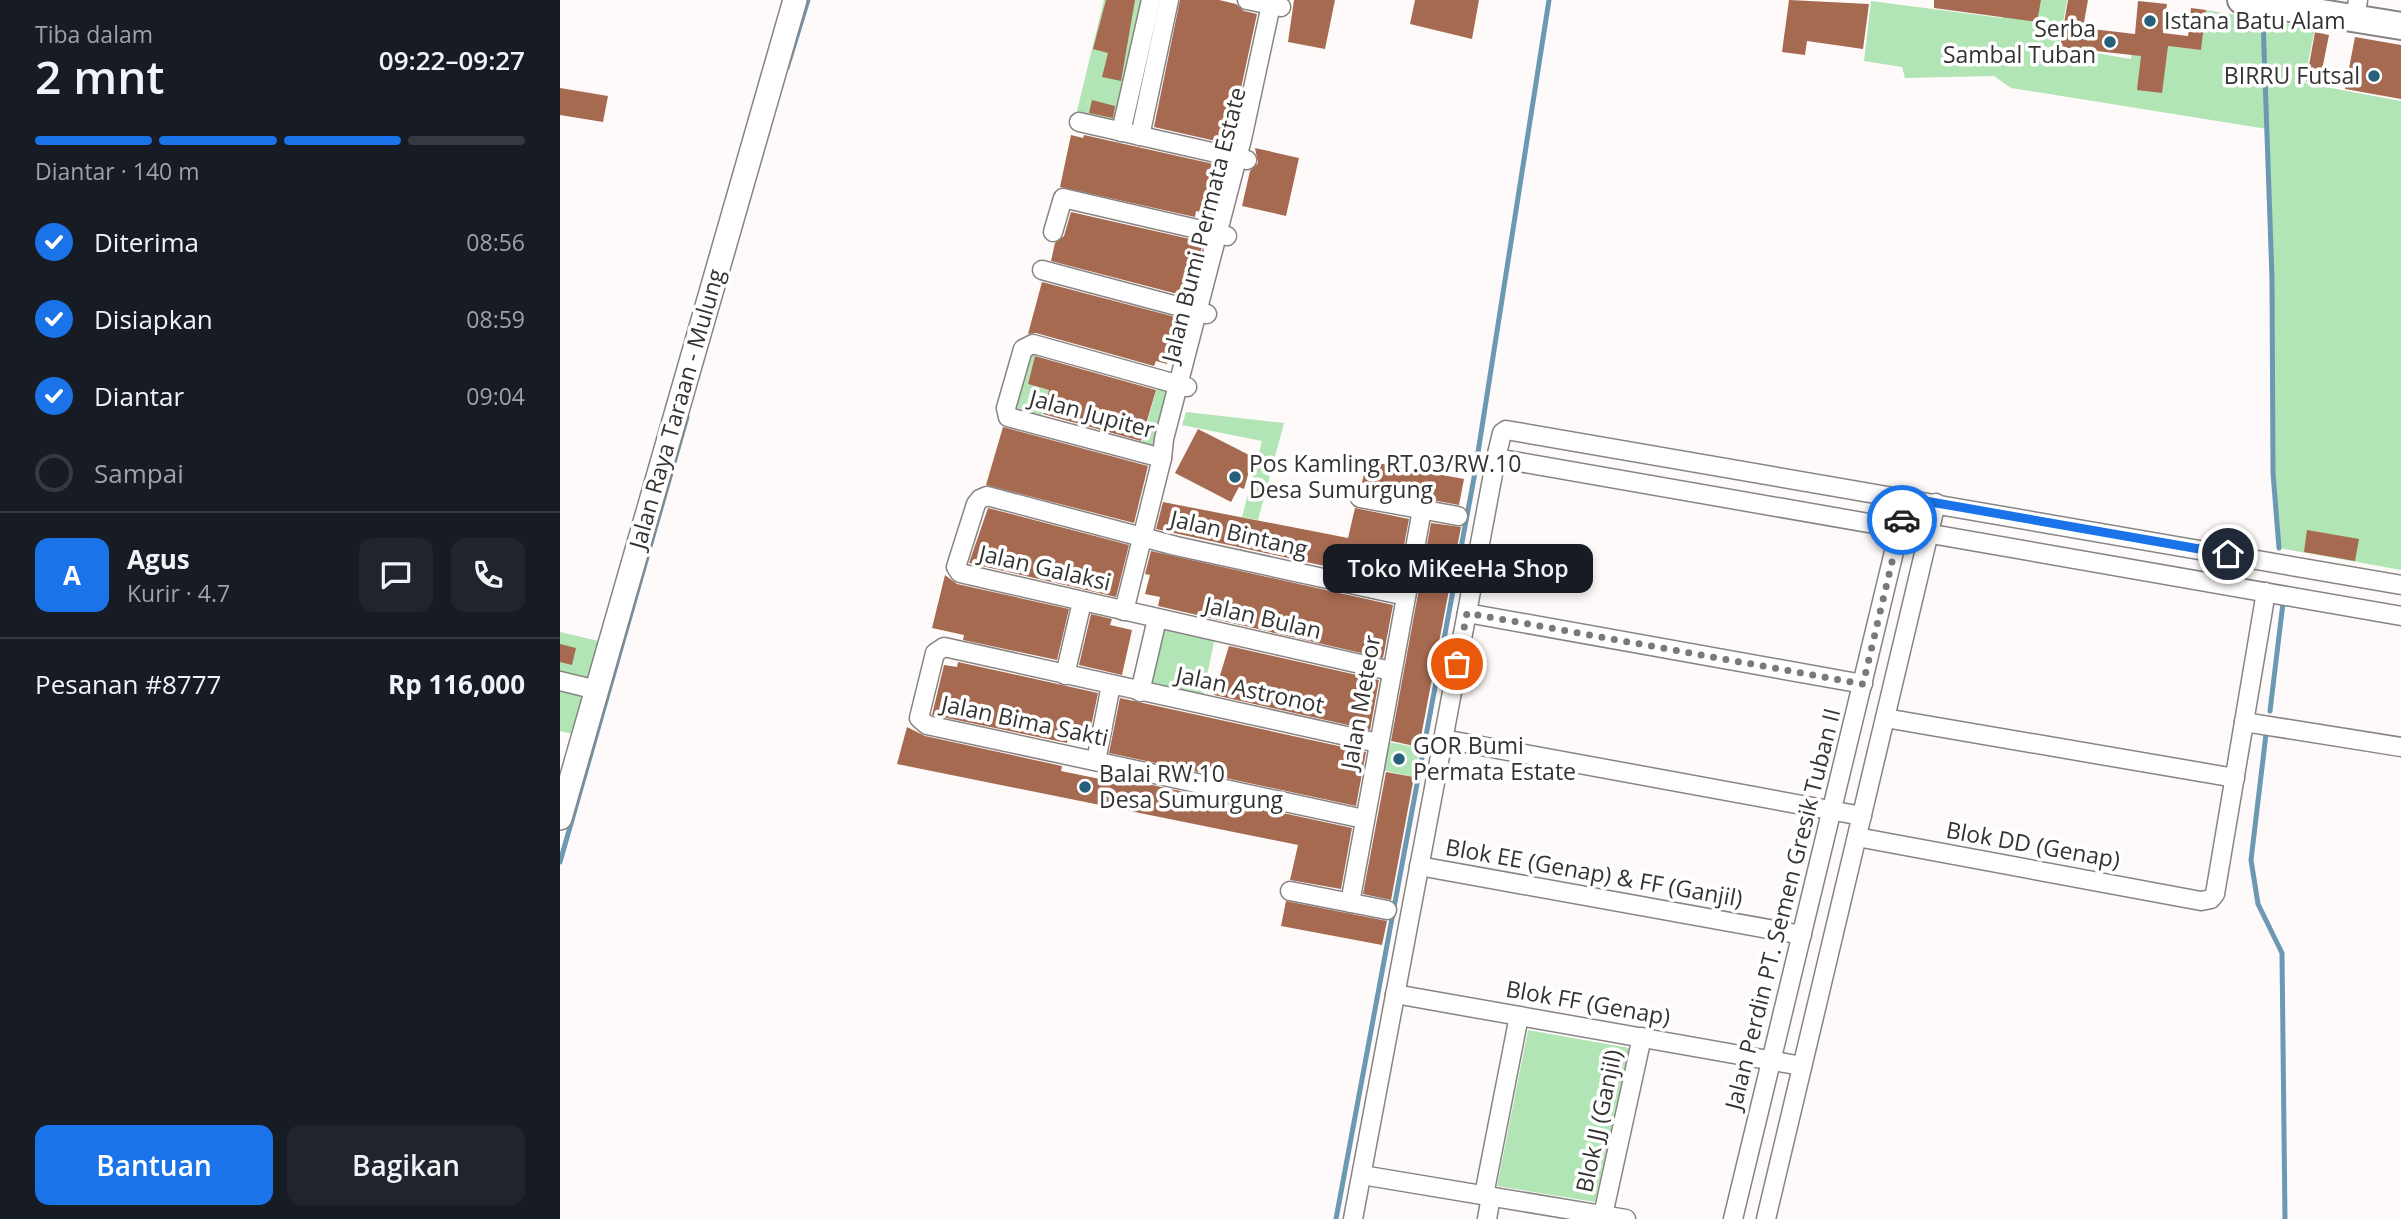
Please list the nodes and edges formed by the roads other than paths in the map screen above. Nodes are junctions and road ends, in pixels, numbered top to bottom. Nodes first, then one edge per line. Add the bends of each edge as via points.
1 (794, 0) edge
2 (1151, 0) edge
3 (1169, 0) edge
4 (1247, 0) edge
5 (2241, 0) edge
6 (1277, 3) edge
7 (2357, 10) edge
8 (2401, 26) edge
9 (1079, 122) dead end
10 (1121, 132) junction
11 (1140, 136) junction
12 (1242, 159) junction
13 (1053, 232) dead end
14 (1222, 235) junction
15 (1042, 270) dead end
16 (1202, 313) junction
17 (1183, 386) junction
18 (1162, 458) junction
19 (1496, 458) junction
20 (1690, 460) junction
21 (1684, 491) junction
22 (1360, 498) dead end
23 (1908, 498) junction
24 (1936, 503) junction
25 (1422, 510) junction
26 (1458, 516) dead end
27 (1900, 529) junction
28 (967, 531) joint
29 (1929, 534) junction
30 (1143, 536) junction
31 (2202, 550) junction
32 (2196, 580) junction
33 (2383, 582) junction
34 (2401, 585) edge
35 (2266, 592) junction
36 (1406, 596) junction
37 (1082, 602) junction
38 (1124, 611) junction
39 (2378, 612) junction
40 (1467, 613) junction
41 (2401, 616) edge
42 (1157, 619) junction
43 (1391, 671) junction
44 (1065, 674) junction
45 (560, 681) edge
46 (927, 684) joint
47 (1863, 684) junction
48 (1111, 685) junction
49 (597, 690) junction
50 (1140, 692) junction
51 (1885, 718) junction
52 (2244, 722) junction
53 (1443, 739) junction
54 (1378, 743) junction
55 (2401, 747) edge
56 (1096, 761) junction
57 (2235, 778) junction
58 (1832, 810) junction
59 (1861, 816) junction
60 (560, 818) edge
61 (1364, 819) junction
62 (1857, 838) junction
63 (1419, 866) junction
64 (1290, 891) dead end
65 (1350, 903) junction
66 (1387, 910) dead end
67 (1802, 936) junction
68 (1395, 994) junction
69 (1519, 1016) junction
70 (1642, 1037) junction
71 (1772, 1060) junction
72 (1802, 1066) junction
73 (1362, 1175) junction
74 (1487, 1196) junction
75 (1604, 1215) junction
76 (1353, 1219) edge
77 (1487, 1219) edge
78 (1626, 1219) edge
79 (1733, 1219) edge
80 (1766, 1219) edge

1 - 49 street, Jalan Raya Taraan - Mulung
2 - 10 street
3 - 11 street
4 - 6 street
5 - 7 main road
6 - 12 street, Jalan Bumi Permata Estate
7 - 8 main road
9 - 10 street
10 - 11 street
11 - 12 street
12 - 14 street, Jalan Bumi Permata Estate
13 - 14 street via 1063,198
14 - 16 street, Jalan Bumi Permata Estate
15 - 16 street
16 - 17 street, Jalan Bumi Permata Estate
17 - 18 street, Jalan Bumi Permata Estate
17 - 18 street, Jalan Jupiter via 1030,344 1023,349 1014,378 1008,417
18 - 30 street, Jalan Bumi Permata Estate
19 - 20 street via 1502,433 1512,428
19 - 21 street
19 - 40 street
20 - 21 street
20 - 23 street
21 - 27 street
22 - 25 street
23 - 24 street
23 - 27 street, Jalan Perdin PT. Semen Gresik Tuban II
24 - 29 street
24 - 31 street
25 - 26 street
25 - 36 street, Jalan Meteor
27 - 29 street
27 - 47 street, Jalan Perdin PT. Semen Gresik Tuban II
28 - 30 street, Jalan Bintang via 979,500 987,496
28 - 37 street, Jalan Galaksi via 957,572
29 - 32 street
29 - 51 street
30 - 36 street, Jalan Bintang
30 - 38 street, Jalan Bumi Permata Estate
31 - 32 street
31 - 33 street
32 - 35 street
33 - 34 street
33 - 39 street
35 - 39 street
35 - 52 street
36 - 43 street, Jalan Meteor
37 - 38 street, Jalan Galaksi
37 - 44 street
38 - 42 street, Jalan Bulan
39 - 41 street
40 - 47 street
40 - 53 street
42 - 43 street, Jalan Bulan
42 - 50 street
43 - 54 street, Jalan Meteor
44 - 46 street, Jalan Astronot via 942,647 935,653
44 - 48 street, Jalan Astronot
45 - 49 street
46 - 56 street, Jalan Bima Sakti via 919,718 924,724
47 - 58 street, Jalan Perdin PT. Semen Gresik Tuban II
48 - 50 street, Jalan Astronot
48 - 56 street
49 - 60 street, Jalan Raya Taraan - Mulung
50 - 54 street, Jalan Astronot
51 - 57 street
51 - 59 street
52 - 55 street
52 - 57 street
53 - 58 street
53 - 63 street
54 - 61 street, Jalan Meteor
56 - 61 street, Jalan Bima Sakti
57 - 62 street, Blok DD (Genap) via 2215,894 2208,901
58 - 59 street
58 - 67 street, Jalan Perdin PT. Semen Gresik Tuban II
59 - 62 street
61 - 65 street, Jalan Meteor
62 - 72 street
63 - 67 street, Blok EE (Genap) & FF (Ganjil)
63 - 68 street
64 - 65 street
65 - 66 street
67 - 71 street, Jalan Perdin PT. Semen Gresik Tuban II
68 - 69 street, Blok FF (Genap)
68 - 73 street
69 - 70 street, Blok FF (Genap)
69 - 74 street
70 - 71 street, Blok FF (Genap)
70 - 75 street, Blok JJ (Ganjil)
71 - 72 street, Blok FF (Genap)
71 - 79 street, Jalan Perdin PT. Semen Gresik Tuban II
72 - 80 street
73 - 74 street
73 - 76 street
74 - 75 street
74 - 77 street
75 - 78 street

